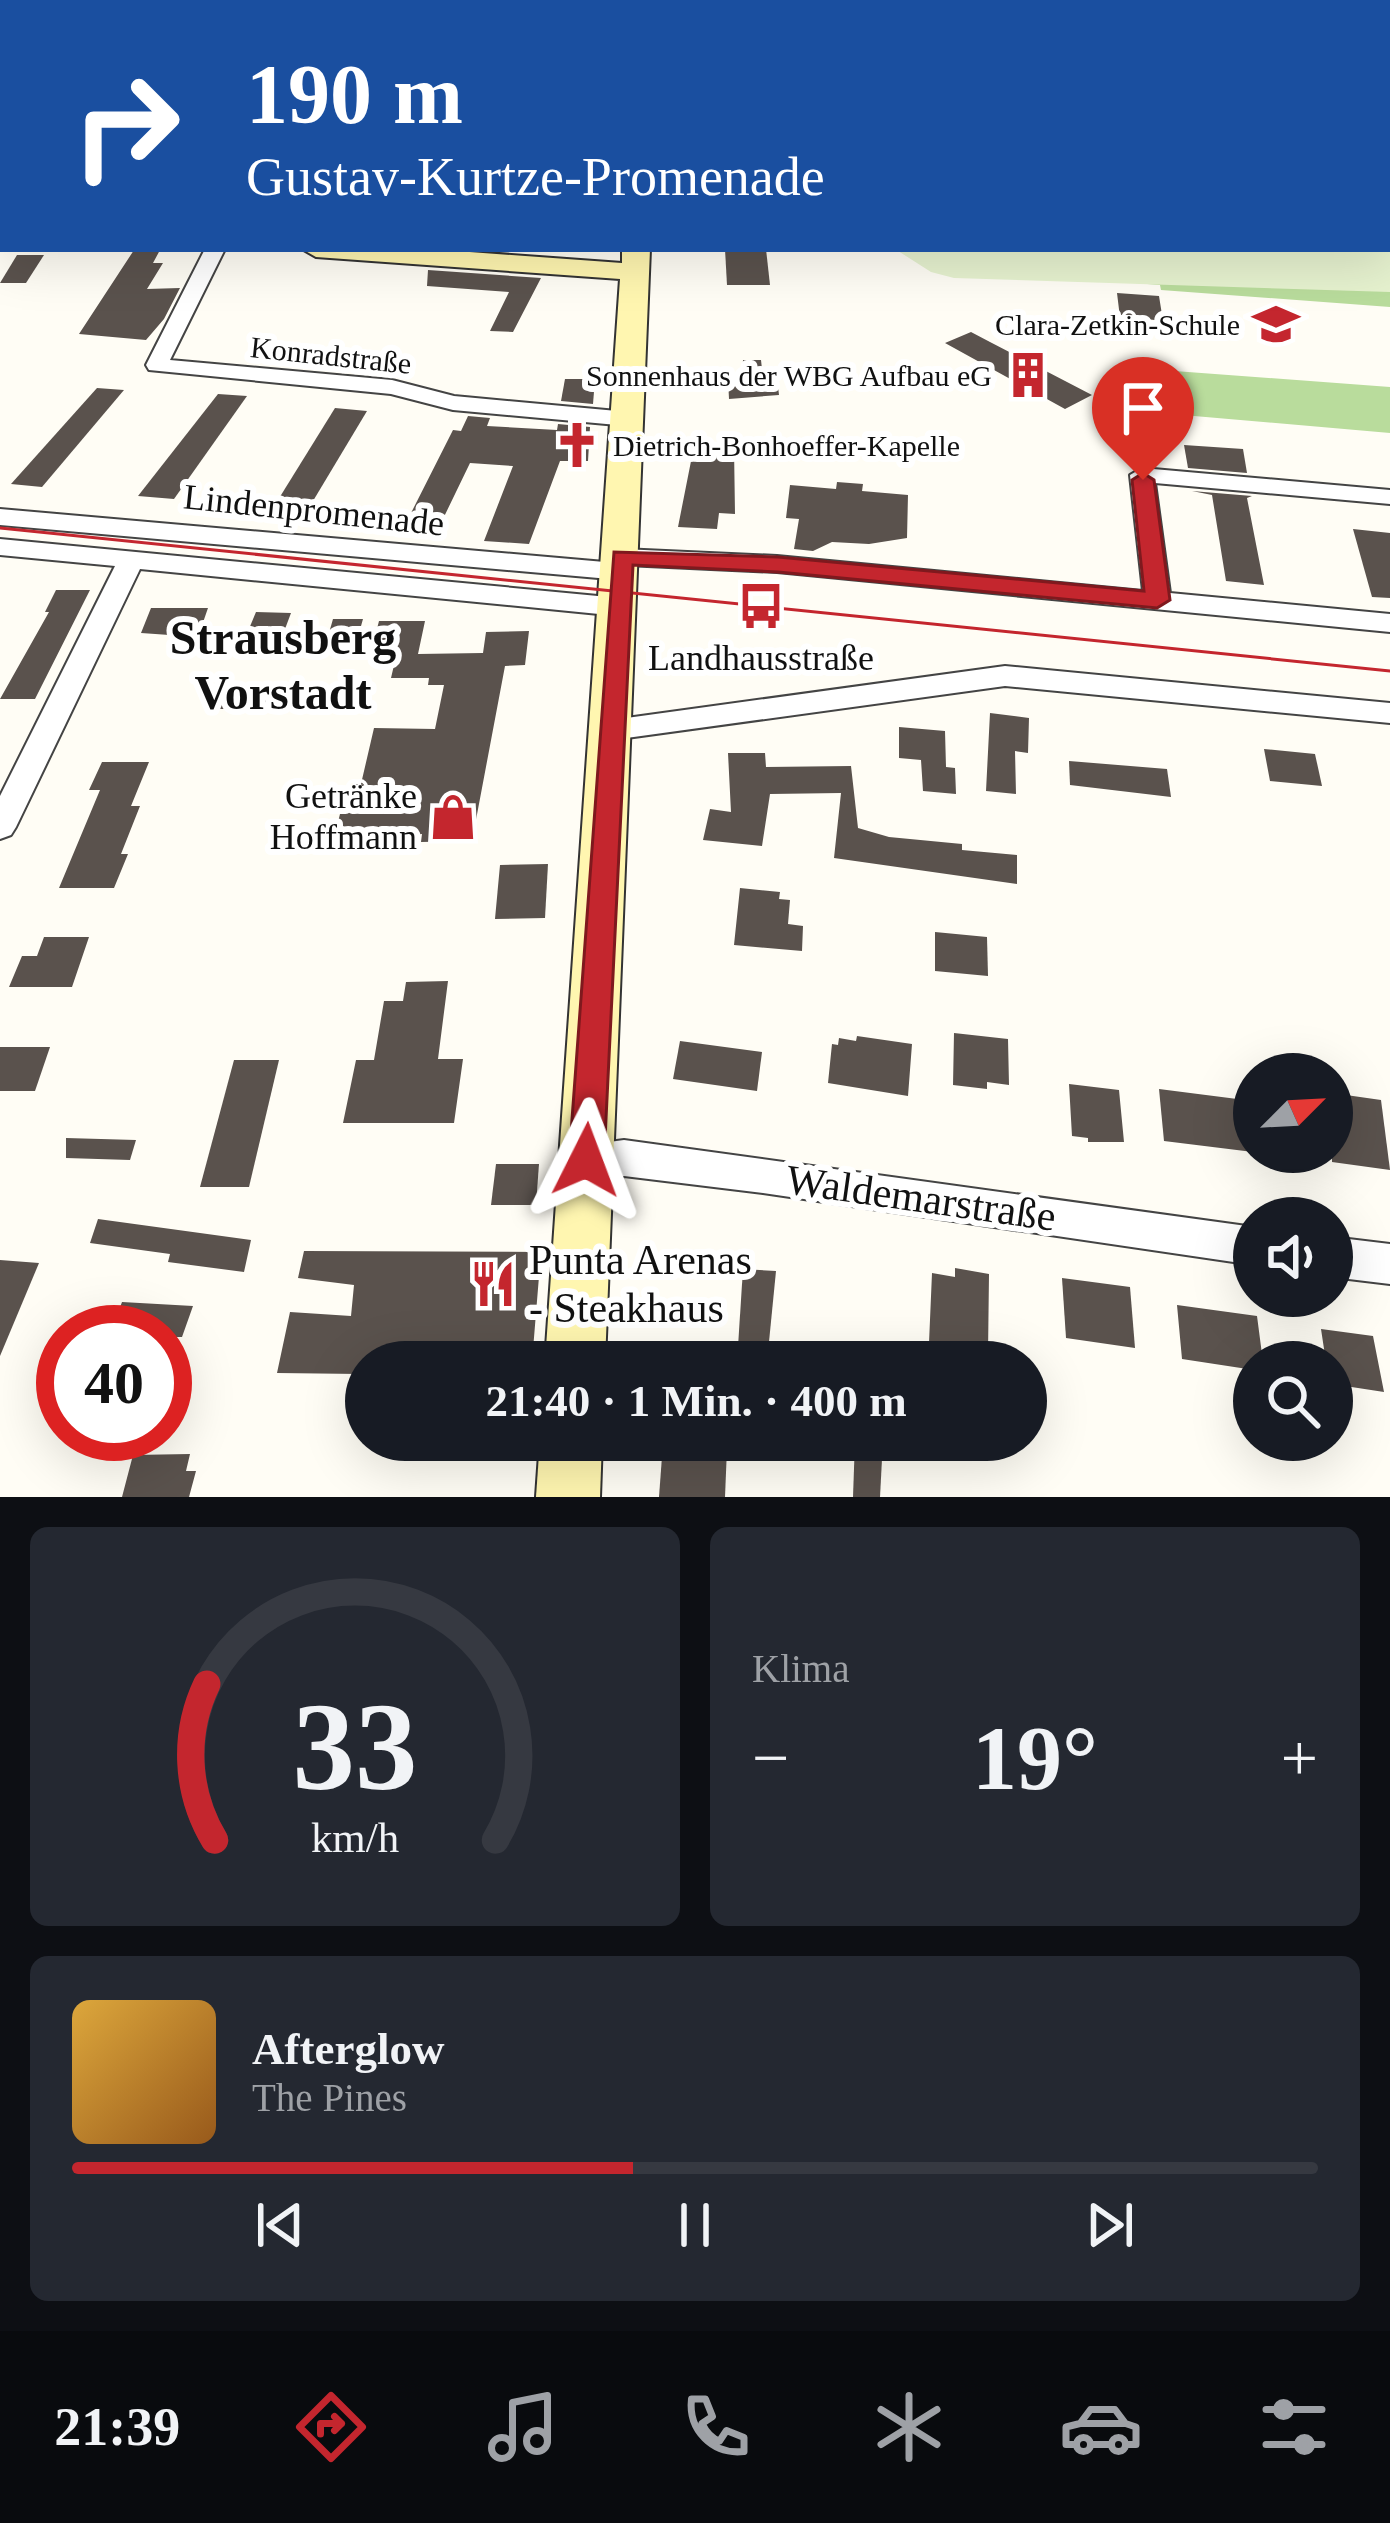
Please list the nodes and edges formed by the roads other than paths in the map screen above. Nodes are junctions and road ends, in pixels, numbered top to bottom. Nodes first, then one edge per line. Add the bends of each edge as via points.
1 (214, 252) edge
2 (403, 252) edge
3 (635, 260) edge
4 (628, 418) junction
5 (1390, 496) edge
6 (0, 517) edge
7 (0, 547) edge
8 (131, 562) junction
9 (620, 579) junction
10 (1157, 600) junction
11 (1390, 623) edge
12 (1390, 713) edge
13 (612, 730) junction
14 (0, 827) edge
15 (586, 1160) junction
16 (1233, 1243) edge
17 (1353, 1260) edge
18 (1390, 1264) edge
19 (576, 1341) edge
20 (570, 1461) edge
21 (568, 1497) edge

1 - 4 street, Konradstraße via 157,365
2 - 3 street
3 - 4 street
4 - 9 street
5 - 10 street via 1142,475
6 - 9 street, Lindenpromenade
7 - 8 street, Lindenpromenade
8 - 9 street, Lindenpromenade
8 - 14 street
9 - 10 street via 778,565
9 - 13 street
10 - 11 street
12 - 13 street via 1006,676
13 - 15 street
15 - 16 street, Waldemarstraße via 625,1157 764,1174
15 - 19 street
17 - 18 street
20 - 21 street

